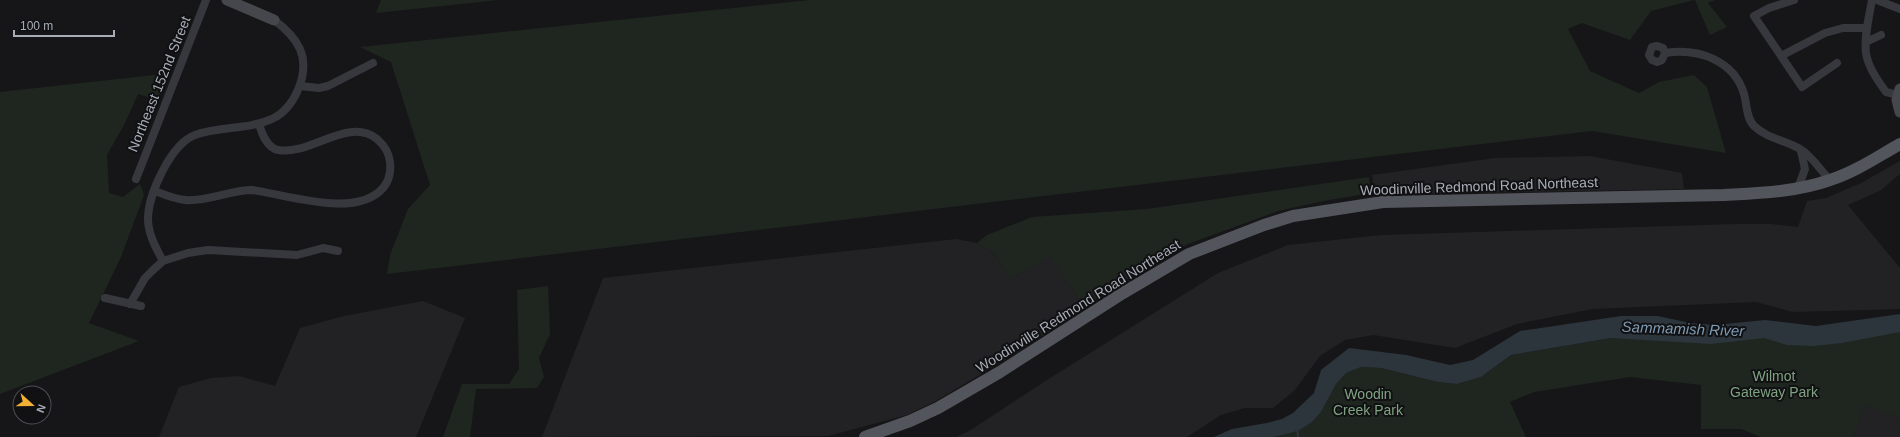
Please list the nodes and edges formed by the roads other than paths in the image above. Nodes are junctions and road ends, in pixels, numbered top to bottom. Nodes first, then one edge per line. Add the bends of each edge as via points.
1 (206, 0) edge
2 (227, 0) edge
3 (1794, 0) edge
4 (1872, 0) edge
5 (1877, 0) edge
6 (1900, 9) edge
7 (274, 20) joint
8 (1867, 28) junction
9 (1881, 35) dead end
10 (1866, 42) junction
11 (1665, 53) dead end
12 (1781, 56) junction
13 (373, 63) dead end
14 (1838, 63) dead end
15 (300, 86) junction
16 (1899, 92) edge
17 (1900, 112) edge
18 (258, 124) junction
19 (1900, 144) edge
20 (1800, 148) junction
21 (136, 178) dead end
22 (1830, 180) junction
23 (1798, 188) junction
24 (155, 191) junction
25 (338, 251) dead end
26 (163, 261) junction
27 (105, 298) dead end
28 (130, 304) junction
29 (141, 306) dead end
30 (865, 437) edge

1 - 21 street, Northeast 152nd Street
2 - 7 street
3 - 12 street via 1754,16
4 - 8 street
5 - 6 street
7 - 15 street via 289,31 300,49 303,61
8 - 10 street
8 - 12 street via 1843,28 1825,33
9 - 10 street
10 - 16 street via 1866,54 1874,74 1886,92
11 - 20 street via 1690,51 1725,65 1737,77 1752,124 1772,138
12 - 14 street via 1802,87
13 - 15 street via 328,86
15 - 18 street via 287,108 274,118
16 - 17 street
18 - 24 street via 209,131 182,143 169,159
18 - 24 street via 264,139 276,150 306,146 345,133 366,133 381,142 387,151 390,175 386,185 378,194 354,203 337,204 252,190 186,200
19 - 22 main road, Woodinville Redmond Road Northeast via 1868,163
20 - 22 street
20 - 23 street via 1805,169
22 - 23 main road, Woodinville Redmond Road Northeast
23 - 30 main road, Woodinville Redmond Road Northeast via 1724,195 1383,202 1293,216 1189,254 938,408
24 - 26 street via 148,218 149,230
25 - 26 street via 323,248 297,255 284,255 208,250
26 - 28 street via 145,278
27 - 28 street
28 - 29 street

